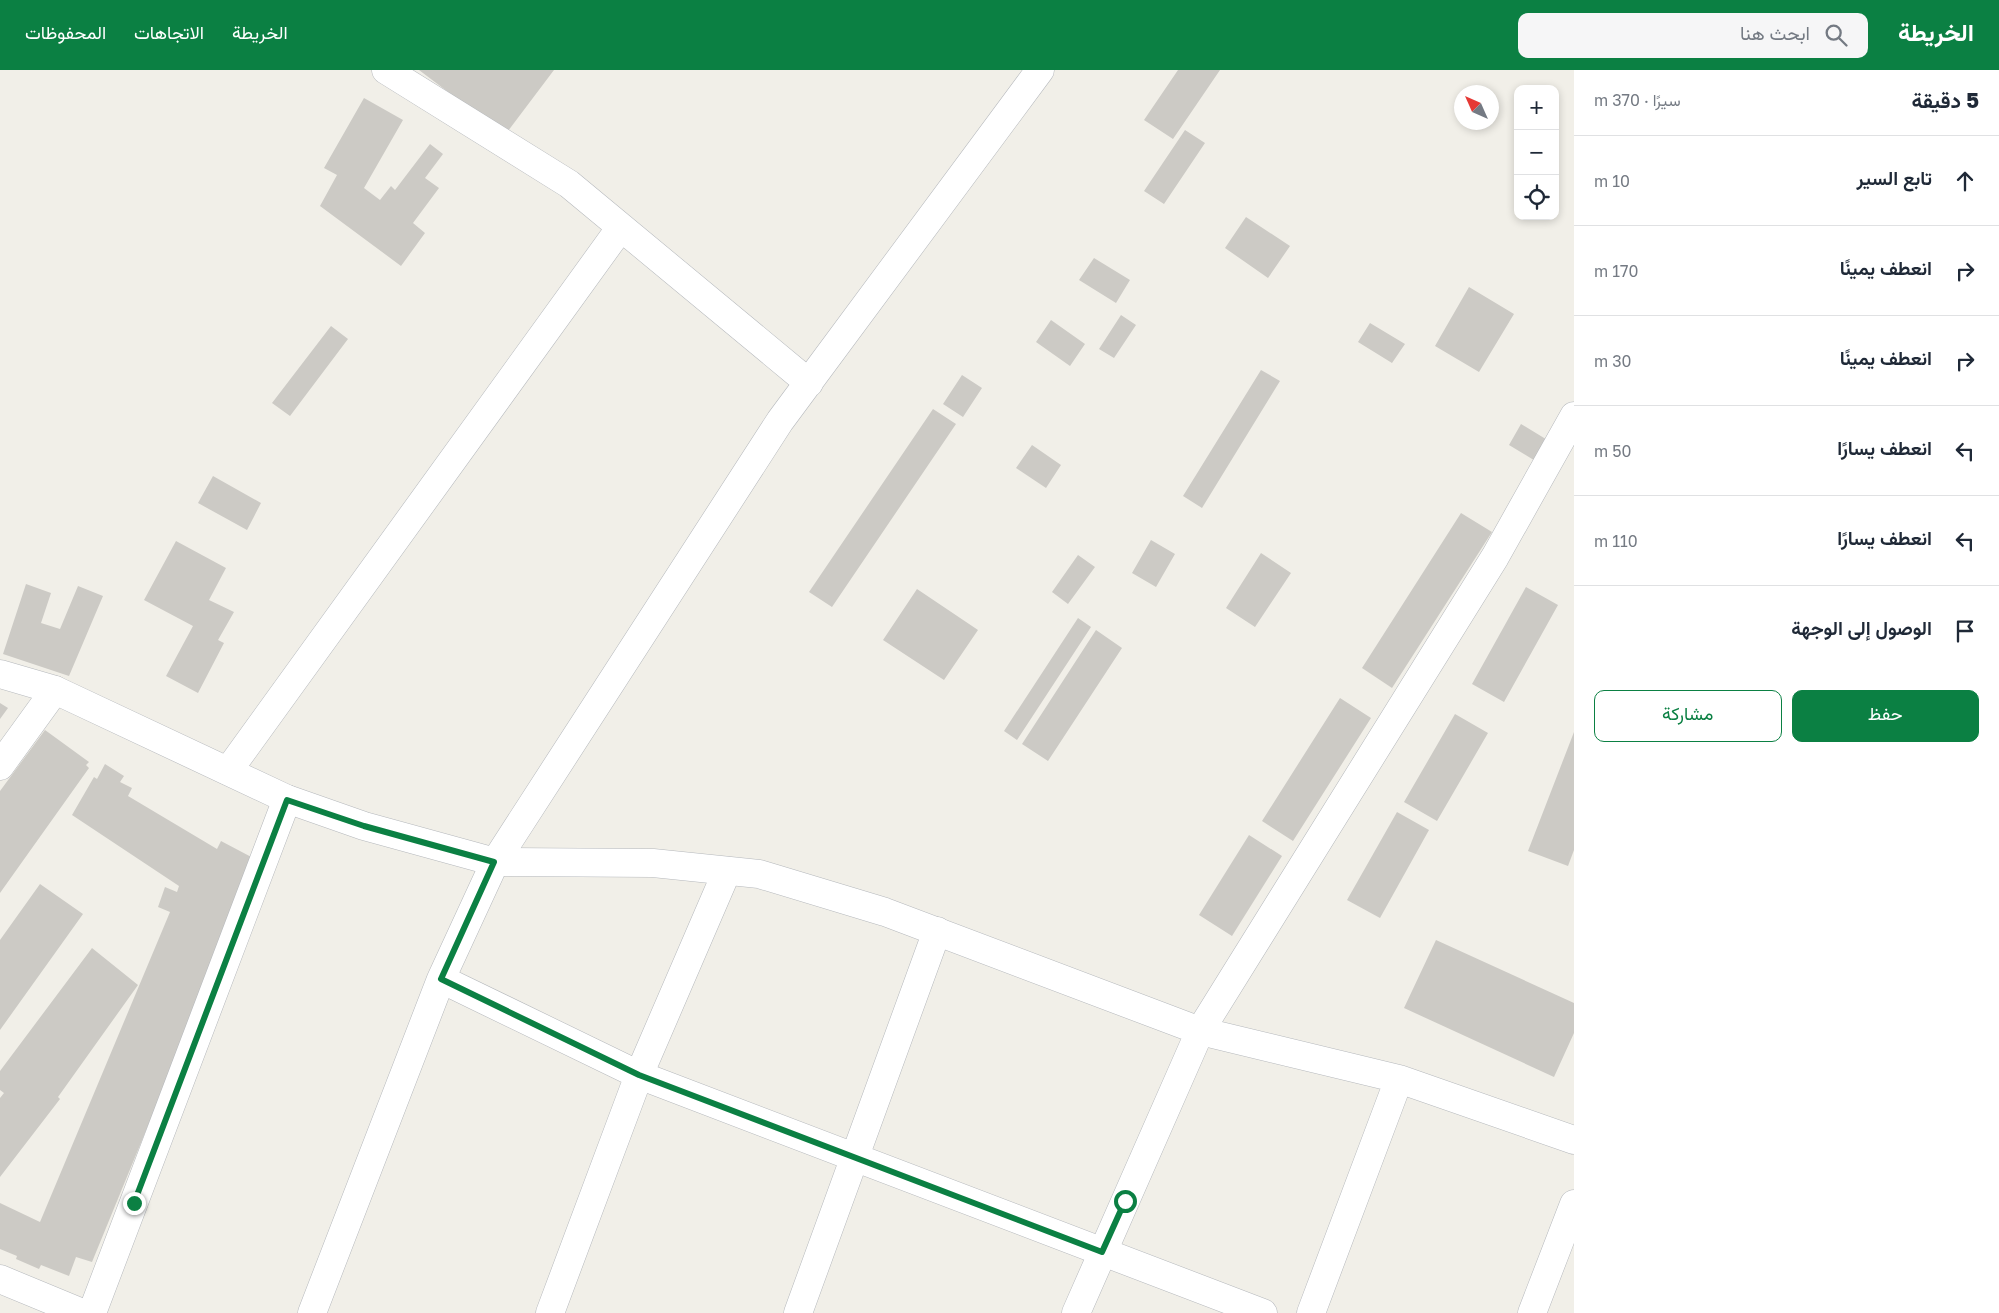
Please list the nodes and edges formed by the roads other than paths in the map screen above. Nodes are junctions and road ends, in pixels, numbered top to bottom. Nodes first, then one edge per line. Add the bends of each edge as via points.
1 (386, 70) edge
2 (1040, 70) edge
3 (621, 227) junction
4 (809, 383) junction
5 (1574, 416) edge
6 (0, 674) edge
7 (55, 690) junction
8 (0, 766) edge
9 (228, 772) junction
10 (287, 800) junction
11 (494, 862) junction
12 (726, 871) junction
13 (937, 931) junction
14 (441, 979) junction
15 (1200, 1031) junction
16 (639, 1075) junction
17 (1399, 1079) junction
18 (1574, 1140) edge
19 (855, 1158) junction
20 (1574, 1204) edge
21 (1102, 1252) junction
22 (0, 1279) edge
23 (82, 1313) edge
24 (92, 1313) edge
25 (312, 1313) edge
26 (550, 1313) edge
27 (798, 1313) edge
28 (1076, 1313) edge
29 (1263, 1313) edge
30 (1311, 1313) edge
31 (1532, 1313) edge

1 - 3 street via 569,184
2 - 4 street
3 - 4 street
3 - 9 street
4 - 11 street via 780,421
5 - 15 street via 1495,557
6 - 7 street
7 - 8 street
7 - 9 street
9 - 10 street
10 - 11 street via 364,826
10 - 24 street
11 - 12 street via 653,863
11 - 14 street
12 - 13 street via 759,874
12 - 16 street
13 - 15 street
13 - 19 street
14 - 16 street
14 - 25 street
15 - 17 street
15 - 21 street
16 - 19 street
16 - 26 street
17 - 18 street
17 - 30 street
19 - 21 street
19 - 27 street
20 - 31 street
21 - 28 street
21 - 29 street
22 - 23 street

